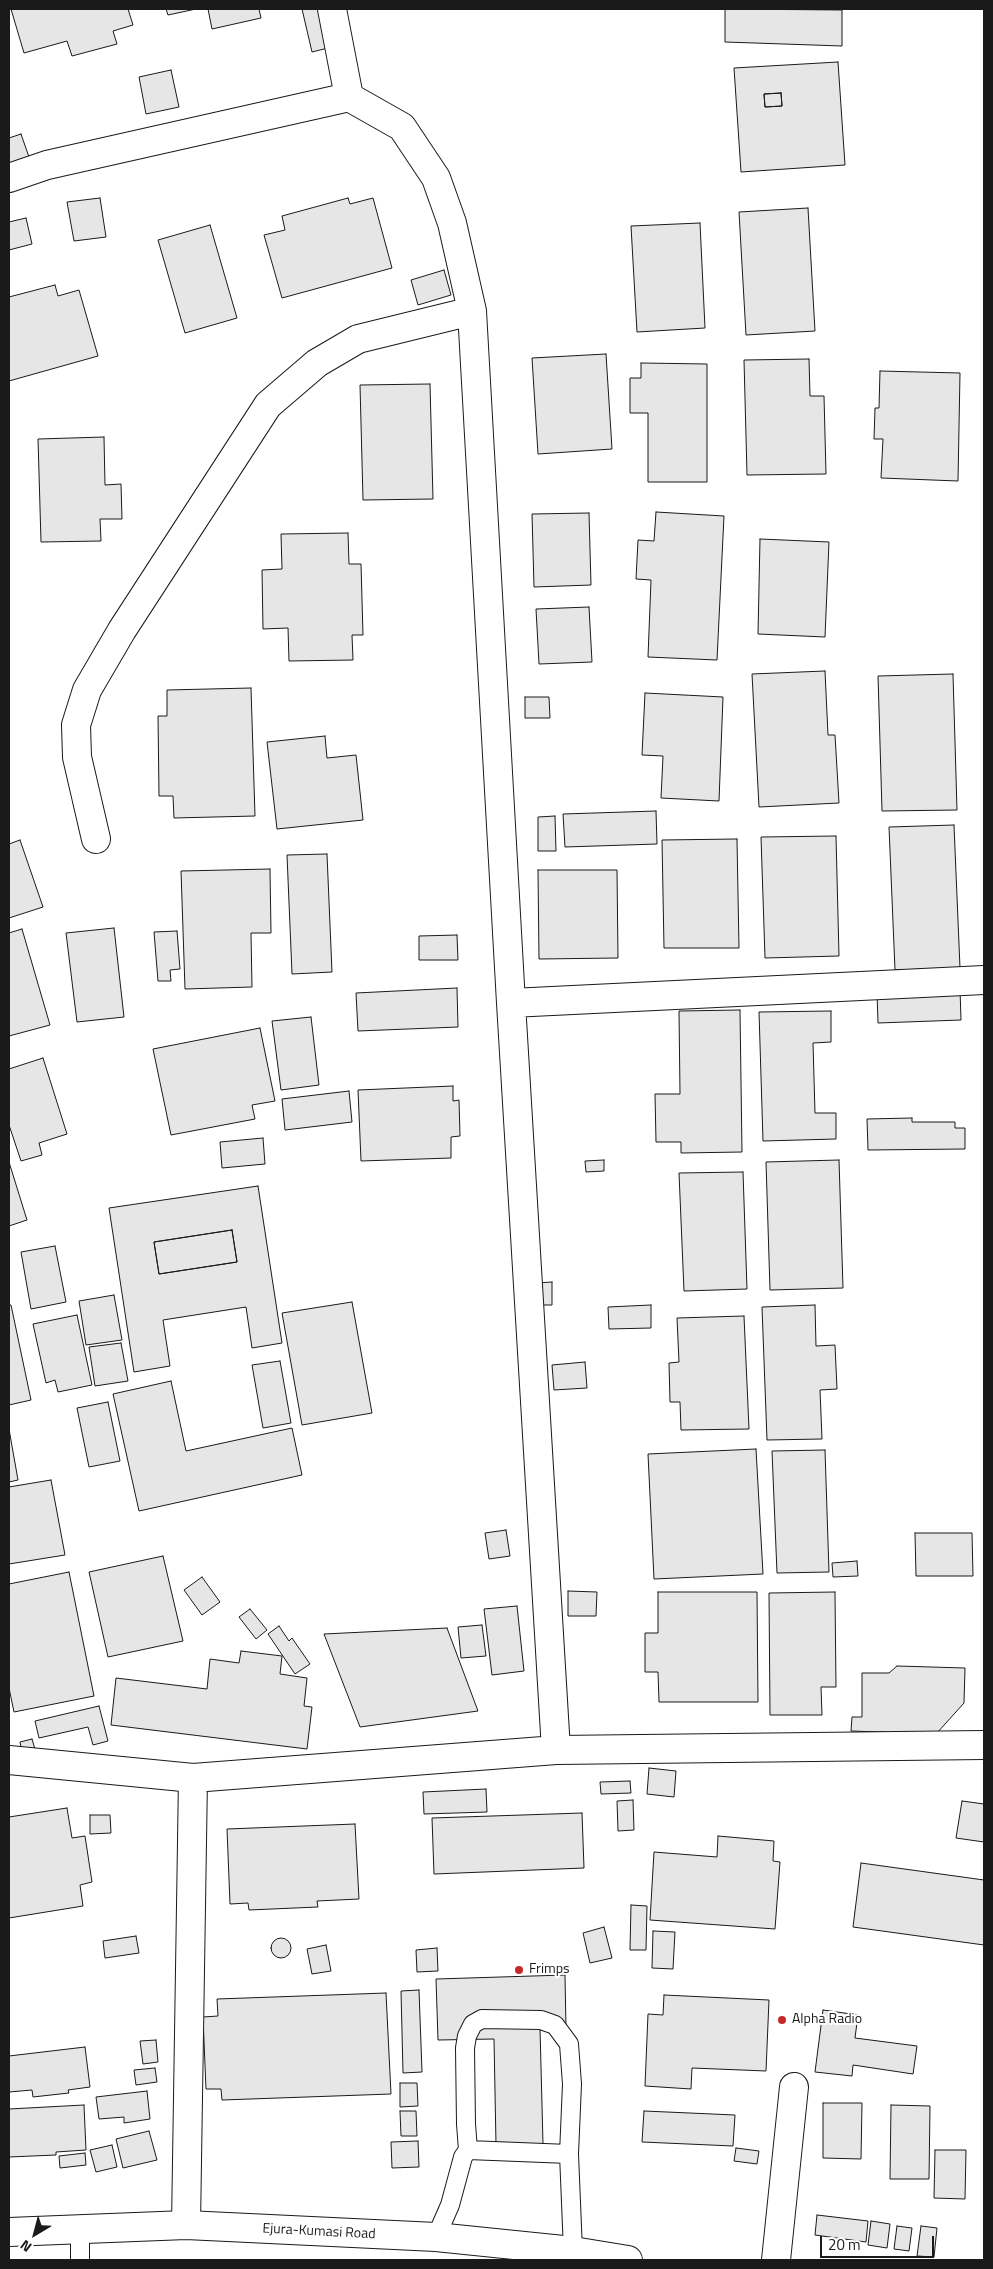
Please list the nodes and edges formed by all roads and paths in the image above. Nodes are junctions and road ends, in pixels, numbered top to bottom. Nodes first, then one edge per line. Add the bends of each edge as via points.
1 (332, 9) edge
2 (349, 97) junction
3 (9, 178) edge
4 (472, 311) junction
5 (96, 839) dead end
6 (984, 980) edge
7 (511, 1003) junction
8 (984, 1745) edge
9 (556, 1750) junction
10 (9, 1760) edge
11 (193, 1778) junction
12 (794, 2087) dead end
13 (468, 2150) junction
14 (569, 2154) junction
15 (186, 2226) junction
16 (80, 2231) junction
17 (9, 2232) edge
18 (436, 2237) junction
19 (573, 2251) junction
20 (80, 2260) edge
21 (628, 2260) edge
22 (776, 2260) edge

1 - 2 street
2 - 3 street via 47,165
2 - 4 street via 402,127 436,178 452,223
4 - 5 street via 358,339 317,363 268,405 122,630 87,690 76,725 77,757
4 - 7 street
6 - 7 street
7 - 9 street
8 - 9 street
9 - 11 street
10 - 11 street
11 - 15 street
12 - 22 street
13 - 14 lane
13 - 14 lane via 465,2048 473,2024 482,2019 542,2020 555,2025 569,2044 572,2084
13 - 18 lane
14 - 19 lane
15 - 16 street, Ejura-Kumasi Road
15 - 18 street, Ejura-Kumasi Road
16 - 17 street, Ejura-Kumasi Road
16 - 20 lane
18 - 19 street, Ejura-Kumasi Road
19 - 21 street, Ejura-Kumasi Road

